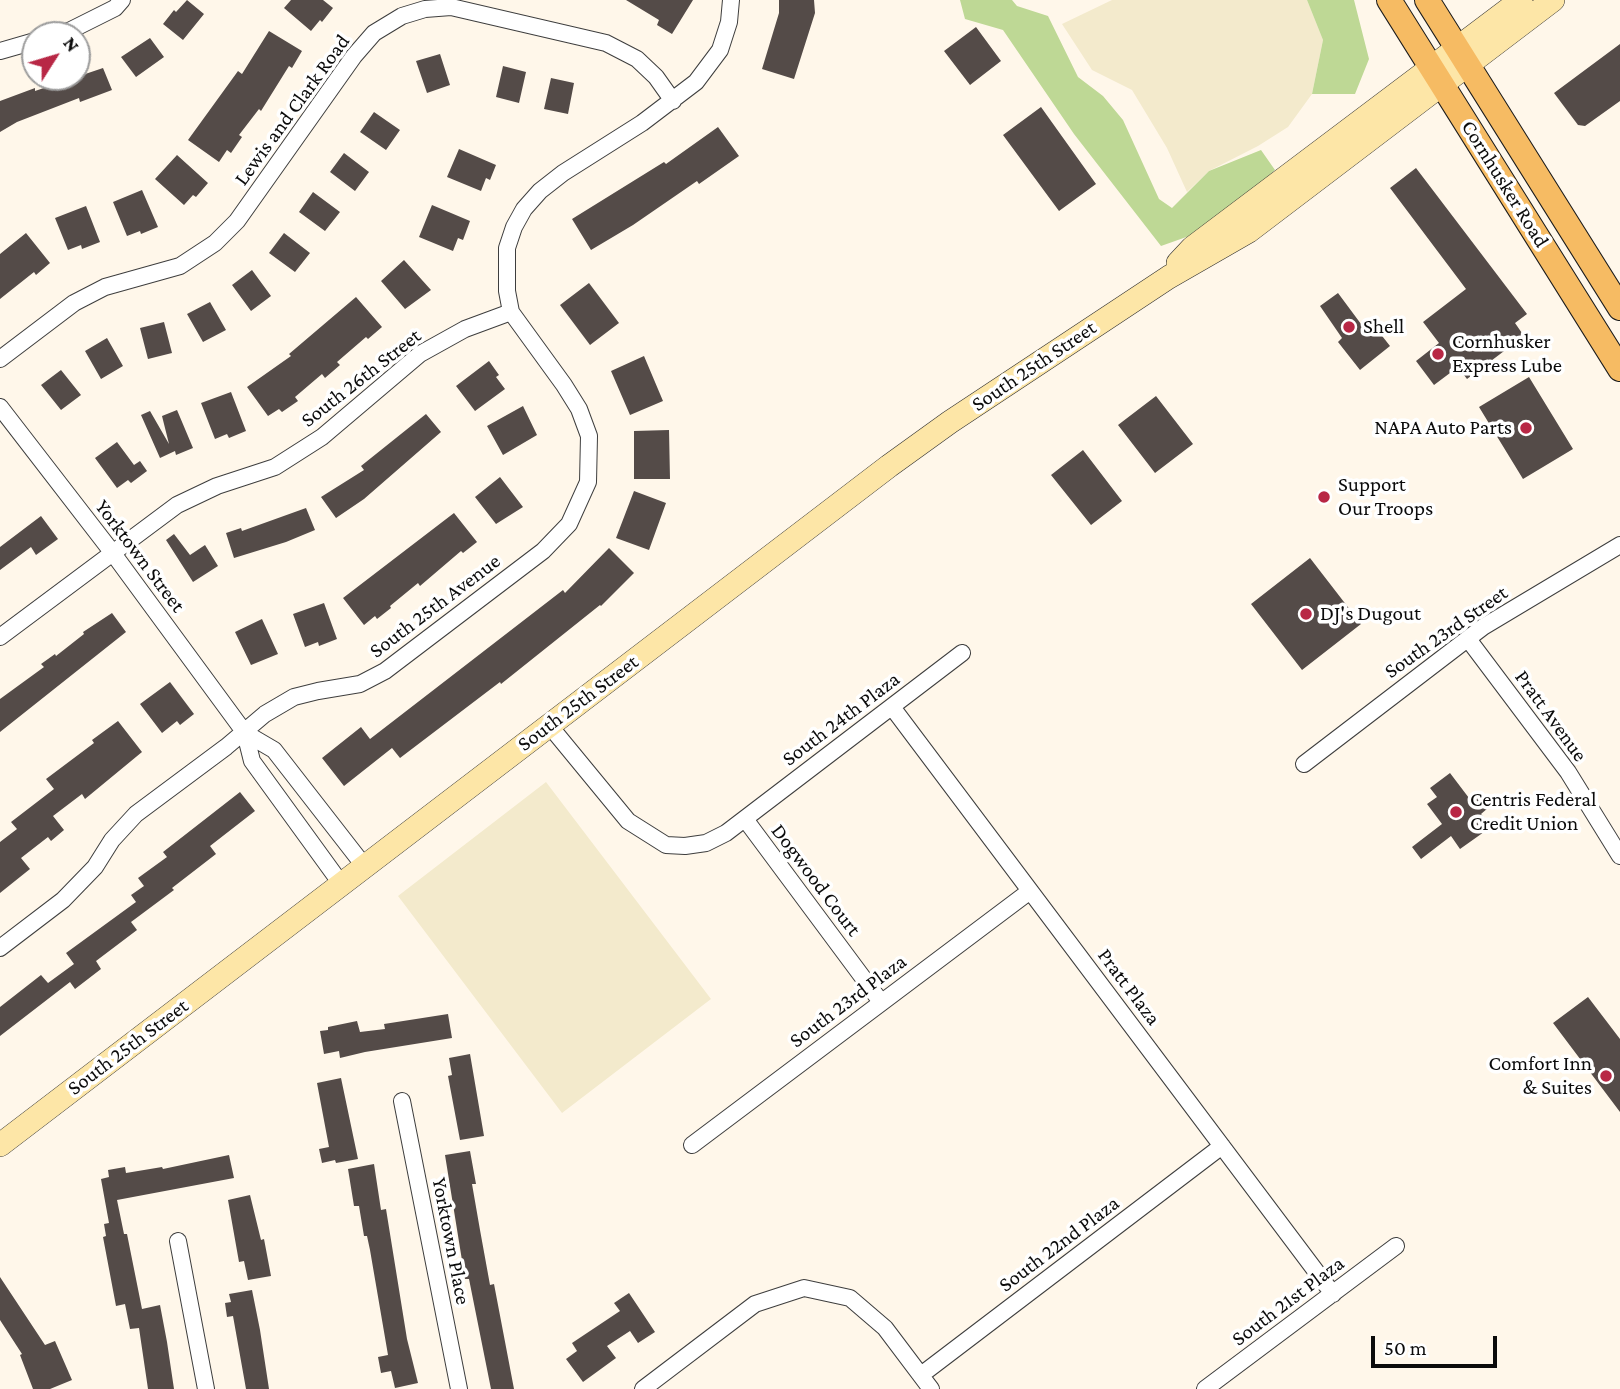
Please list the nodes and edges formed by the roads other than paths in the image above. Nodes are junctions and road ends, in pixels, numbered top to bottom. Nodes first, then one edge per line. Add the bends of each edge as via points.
1 (122, 0) edge
2 (731, 0) edge
3 (1388, 0) edge
4 (1427, 0) edge
5 (1521, 0) edge
6 (1553, 0) edge
7 (89, 21) edge
8 (21, 45) edge
9 (0, 51) edge
10 (1463, 56) junction
11 (1437, 76) junction
12 (673, 101) junction
13 (1620, 307) edge
14 (511, 312) junction
15 (0, 359) edge
16 (1620, 369) edge
17 (0, 407) edge
18 (1620, 545) edge
19 (112, 552) junction
20 (0, 637) edge
21 (1468, 639) junction
22 (962, 653) dead end
23 (892, 707) junction
24 (549, 725) junction
25 (245, 733) junction
26 (1304, 764) dead end
27 (745, 819) junction
28 (1620, 856) edge
29 (365, 866) junction
30 (342, 885) junction
31 (1030, 891) junction
32 (0, 948) edge
33 (881, 1002) junction
34 (402, 1101) dead end
35 (0, 1145) edge
36 (692, 1145) dead end
37 (1222, 1146) junction
38 (178, 1241) dead end
39 (1396, 1246) dead end
40 (1333, 1294) junction
41 (921, 1375) junction
42 (206, 1389) edge
43 (459, 1389) edge
44 (643, 1389) edge
45 (931, 1389) edge
46 (1205, 1389) edge

1 - 7 street
2 - 12 street via 720,50 696,82
3 - 11 main road, Cornhusker Road
4 - 10 main road, Cornhusker Road
5 - 10 street, South 25th Street
6 - 10 street, South 25th Street
8 - 9 street
10 - 11 street, South 25th Street
10 - 13 main road, Cornhusker Road
11 - 16 main road, Cornhusker Road
11 - 24 street, South 25th Street via 1249,231 1169,277 910,451
12 - 14 street via 563,173 524,209 507,248
12 - 15 street, Lewis and Clark Road via 638,59 606,43 451,7 402,16 374,33 354,56 237,221 215,243 180,267 105,288 74,303
14 - 19 street, South 26th Street via 420,354 322,437 275,467 177,505
14 - 25 street, South 25th Avenue via 564,385 589,436 588,482 569,524 543,551 385,671 360,684 294,697
17 - 19 street, Yorktown Street
18 - 21 street, South 23rd Street
19 - 20 street, South 26th Street
19 - 25 street, Yorktown Street
21 - 26 street, South 23rd Street
21 - 28 street, Pratt Avenue via 1568,772
22 - 23 street, South 24th Plaza
23 - 27 street, South 24th Plaza
23 - 31 street, Pratt Plaza
24 - 27 street, Dogwood Court via 628,821 666,845 706,843
24 - 29 street, South 25th Street
25 - 29 street, Yorktown Street via 274,750
25 - 30 street, Yorktown Street via 252,761
25 - 32 street, South 25th Avenue via 136,814 64,900
27 - 33 street, Dogwood Court
29 - 30 street, South 25th Street
30 - 35 street, South 25th Street
31 - 33 street, South 23rd Plaza
31 - 37 street, Pratt Plaza
33 - 36 street, South 23rd Plaza
34 - 43 street, Yorktown Place
37 - 40 street, Pratt Plaza
37 - 41 street, South 22nd Plaza
38 - 42 street
39 - 40 street, South 21st Plaza
40 - 46 street, South 21st Plaza
41 - 44 street via 885,1328 850,1298 804,1288 755,1304
41 - 45 street

